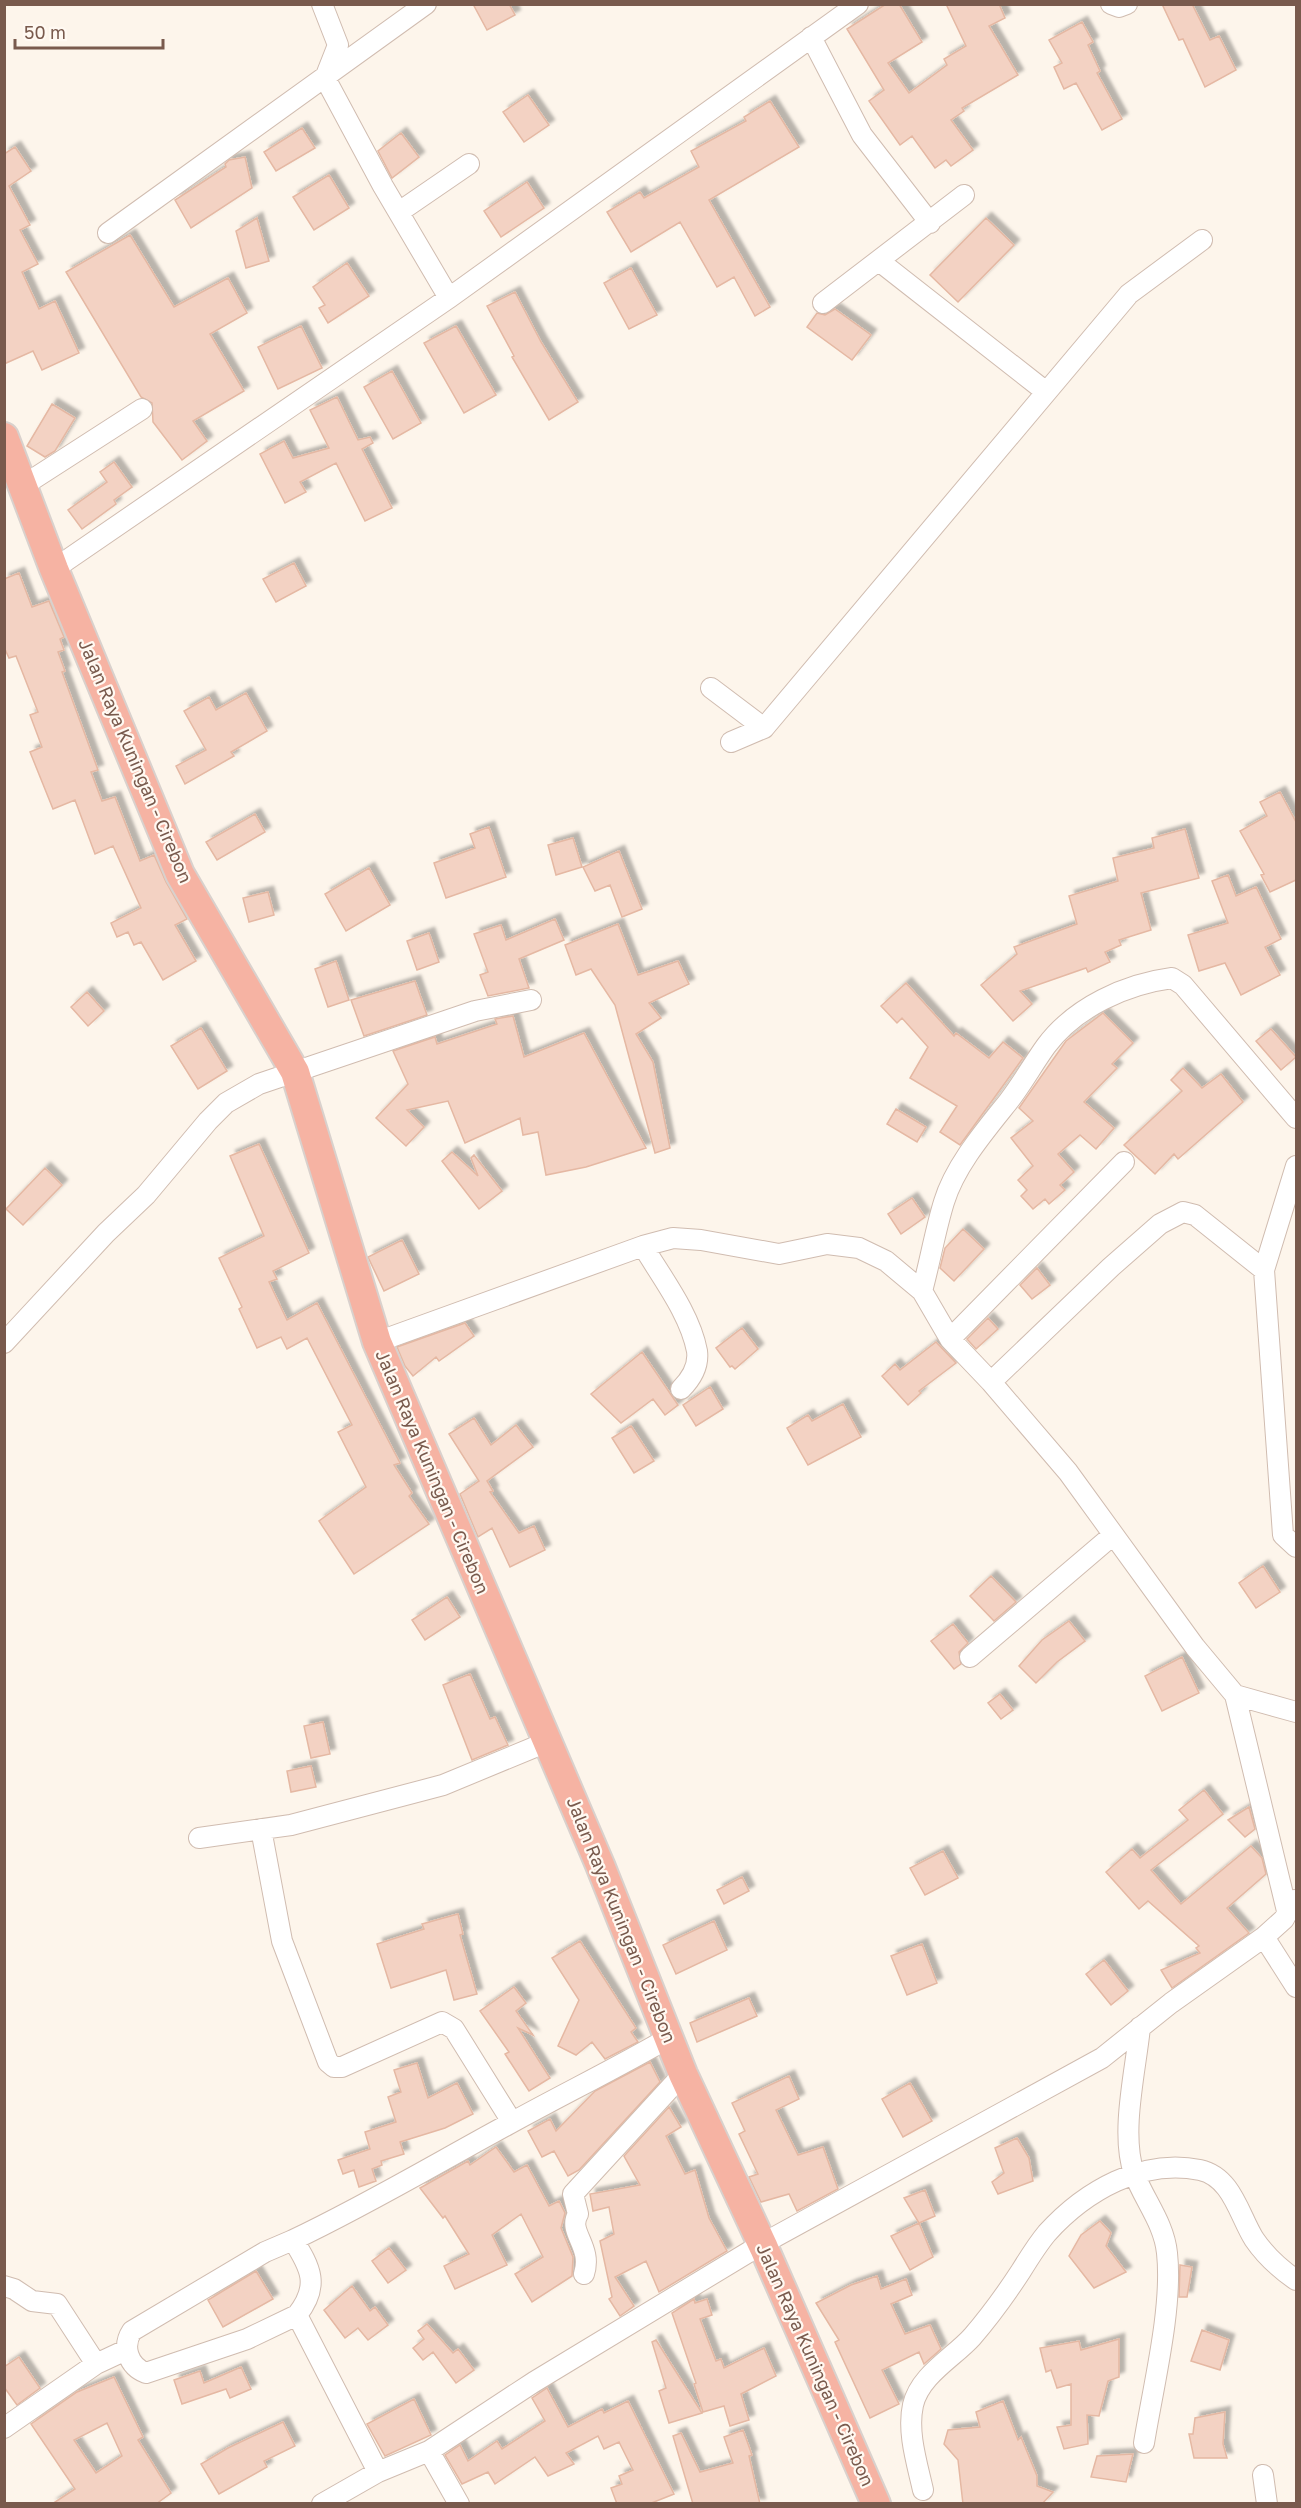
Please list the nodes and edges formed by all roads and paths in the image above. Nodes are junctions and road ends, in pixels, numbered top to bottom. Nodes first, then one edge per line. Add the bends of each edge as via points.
1 (322, 4) edge
2 (426, 4) edge
3 (858, 4) edge
4 (1111, 4) edge
5 (1127, 4) edge
6 (811, 38) junction
7 (325, 78) junction
8 (469, 164) dead end
9 (964, 195) dead end
10 (399, 212) junction
11 (930, 223) junction
12 (108, 233) dead end
13 (1202, 240) dead end
14 (879, 261) junction
15 (449, 298) junction
16 (823, 303) dead end
17 (1045, 391) junction
18 (142, 409) dead end
19 (4, 437) edge
20 (24, 485) junction
21 (54, 570) junction
22 (711, 688) dead end
23 (764, 728) junction
24 (731, 742) dead end
25 (531, 1000) dead end
26 (295, 1072) junction
27 (1296, 1118) edge
28 (1124, 1162) dead end
29 (1296, 1166) edge
30 (643, 1246) junction
31 (1264, 1270) junction
32 (922, 1291) junction
33 (950, 1339) junction
34 (377, 1342) junction
35 (4, 1343) edge
36 (991, 1382) junction
37 (681, 1389) dead end
38 (1113, 1535) junction
39 (1296, 1547) edge
40 (970, 1658) dead end
41 (1235, 1695) junction
42 (1296, 1712) edge
43 (547, 1742) junction
44 (261, 1829) junction
45 (199, 1838) dead end
46 (1292, 1903) edge
47 (1264, 1937) junction
48 (1296, 1987) edge
49 (1140, 2027) junction
50 (670, 2037) junction
51 (686, 2078) junction
52 (512, 2122) junction
53 (1134, 2172) junction
54 (293, 2240) junction
55 (762, 2244) junction
56 (584, 2274) dead end
57 (1296, 2280) edge
58 (4, 2286) edge
59 (297, 2315) junction
60 (126, 2350) junction
61 (96, 2364) junction
62 (4, 2428) edge
63 (1144, 2443) dead end
64 (429, 2451) junction
65 (378, 2472) junction
66 (1263, 2475) dead end
67 (923, 2490) dead end
68 (322, 2504) edge
69 (459, 2504) edge
70 (876, 2504) edge
71 (1267, 2504) edge

1 - 7 street via 338,45
2 - 7 street
3 - 6 street
4 - 5 street
6 - 11 street via 862,135
6 - 15 street
7 - 10 street
7 - 12 street
8 - 10 street
9 - 11 street
10 - 15 street
11 - 14 street
13 - 17 street via 1128,294
14 - 16 street
14 - 17 street
15 - 21 street
17 - 23 street
18 - 20 street
19 - 20 highway, Jalan Raya Kuningan - Cirebon
20 - 21 highway, Jalan Raya Kuningan - Cirebon
21 - 26 highway, Jalan Raya Kuningan - Cirebon via 180,874
22 - 23 street
23 - 24 street
25 - 26 street via 475,1011
26 - 34 highway, Jalan Raya Kuningan - Cirebon
26 - 35 street via 259,1084 226,1103 146,1195
27 - 32 street via 1183,985 1172,978 1148,981 1107,997 1077,1016 1047,1044 976,1145 944,1201
28 - 33 street
29 - 31 street
30 - 32 street via 674,1239 779,1254 827,1244 859,1248 886,1261
30 - 34 street
30 - 37 street via 676,1304 697,1352 695,1370
31 - 36 street via 1195,1215 1183,1212 1160,1224 1111,1267
31 - 39 street via 1283,1535
32 - 33 street
33 - 36 street
34 - 43 highway, Jalan Raya Kuningan - Cirebon
36 - 38 street via 1068,1472
38 - 40 street
38 - 41 street
41 - 42 street
41 - 46 street
43 - 44 street via 443,1785 291,1825
43 - 50 highway, Jalan Raya Kuningan - Cirebon
44 - 45 street
44 - 52 street via 282,1941 328,2062 342,2067 442,2022 454,2029
46 - 47 street via 1284,1919
47 - 48 street
47 - 49 street
49 - 53 street via 1128,2140
49 - 55 street via 1102,2058
50 - 51 highway, Jalan Raya Kuningan - Cirebon
50 - 52 street via 630,2062
51 - 55 highway, Jalan Raya Kuningan - Cirebon
51 - 56 street via 573,2194 578,2214 574,2227 587,2255
52 - 54 street
53 - 57 street via 1163,2167 1202,2170 1220,2180 1255,2240 1269,2258
53 - 63 street via 1158,2220 1167,2252 1167,2296
53 - 67 street via 1077,2206 1047,2233 991,2314 921,2386 913,2405 911,2427
54 - 59 street via 308,2263 312,2283
54 - 60 street via 265,2252 132,2331
55 - 64 street via 534,2382
55 - 70 highway, Jalan Raya Kuningan - Cirebon
58 - 61 street via 32,2301 57,2304
59 - 60 street via 247,2339 146,2373 138,2369
59 - 65 street
60 - 61 street
61 - 62 street
64 - 65 street
64 - 69 street
65 - 68 street
66 - 71 street

